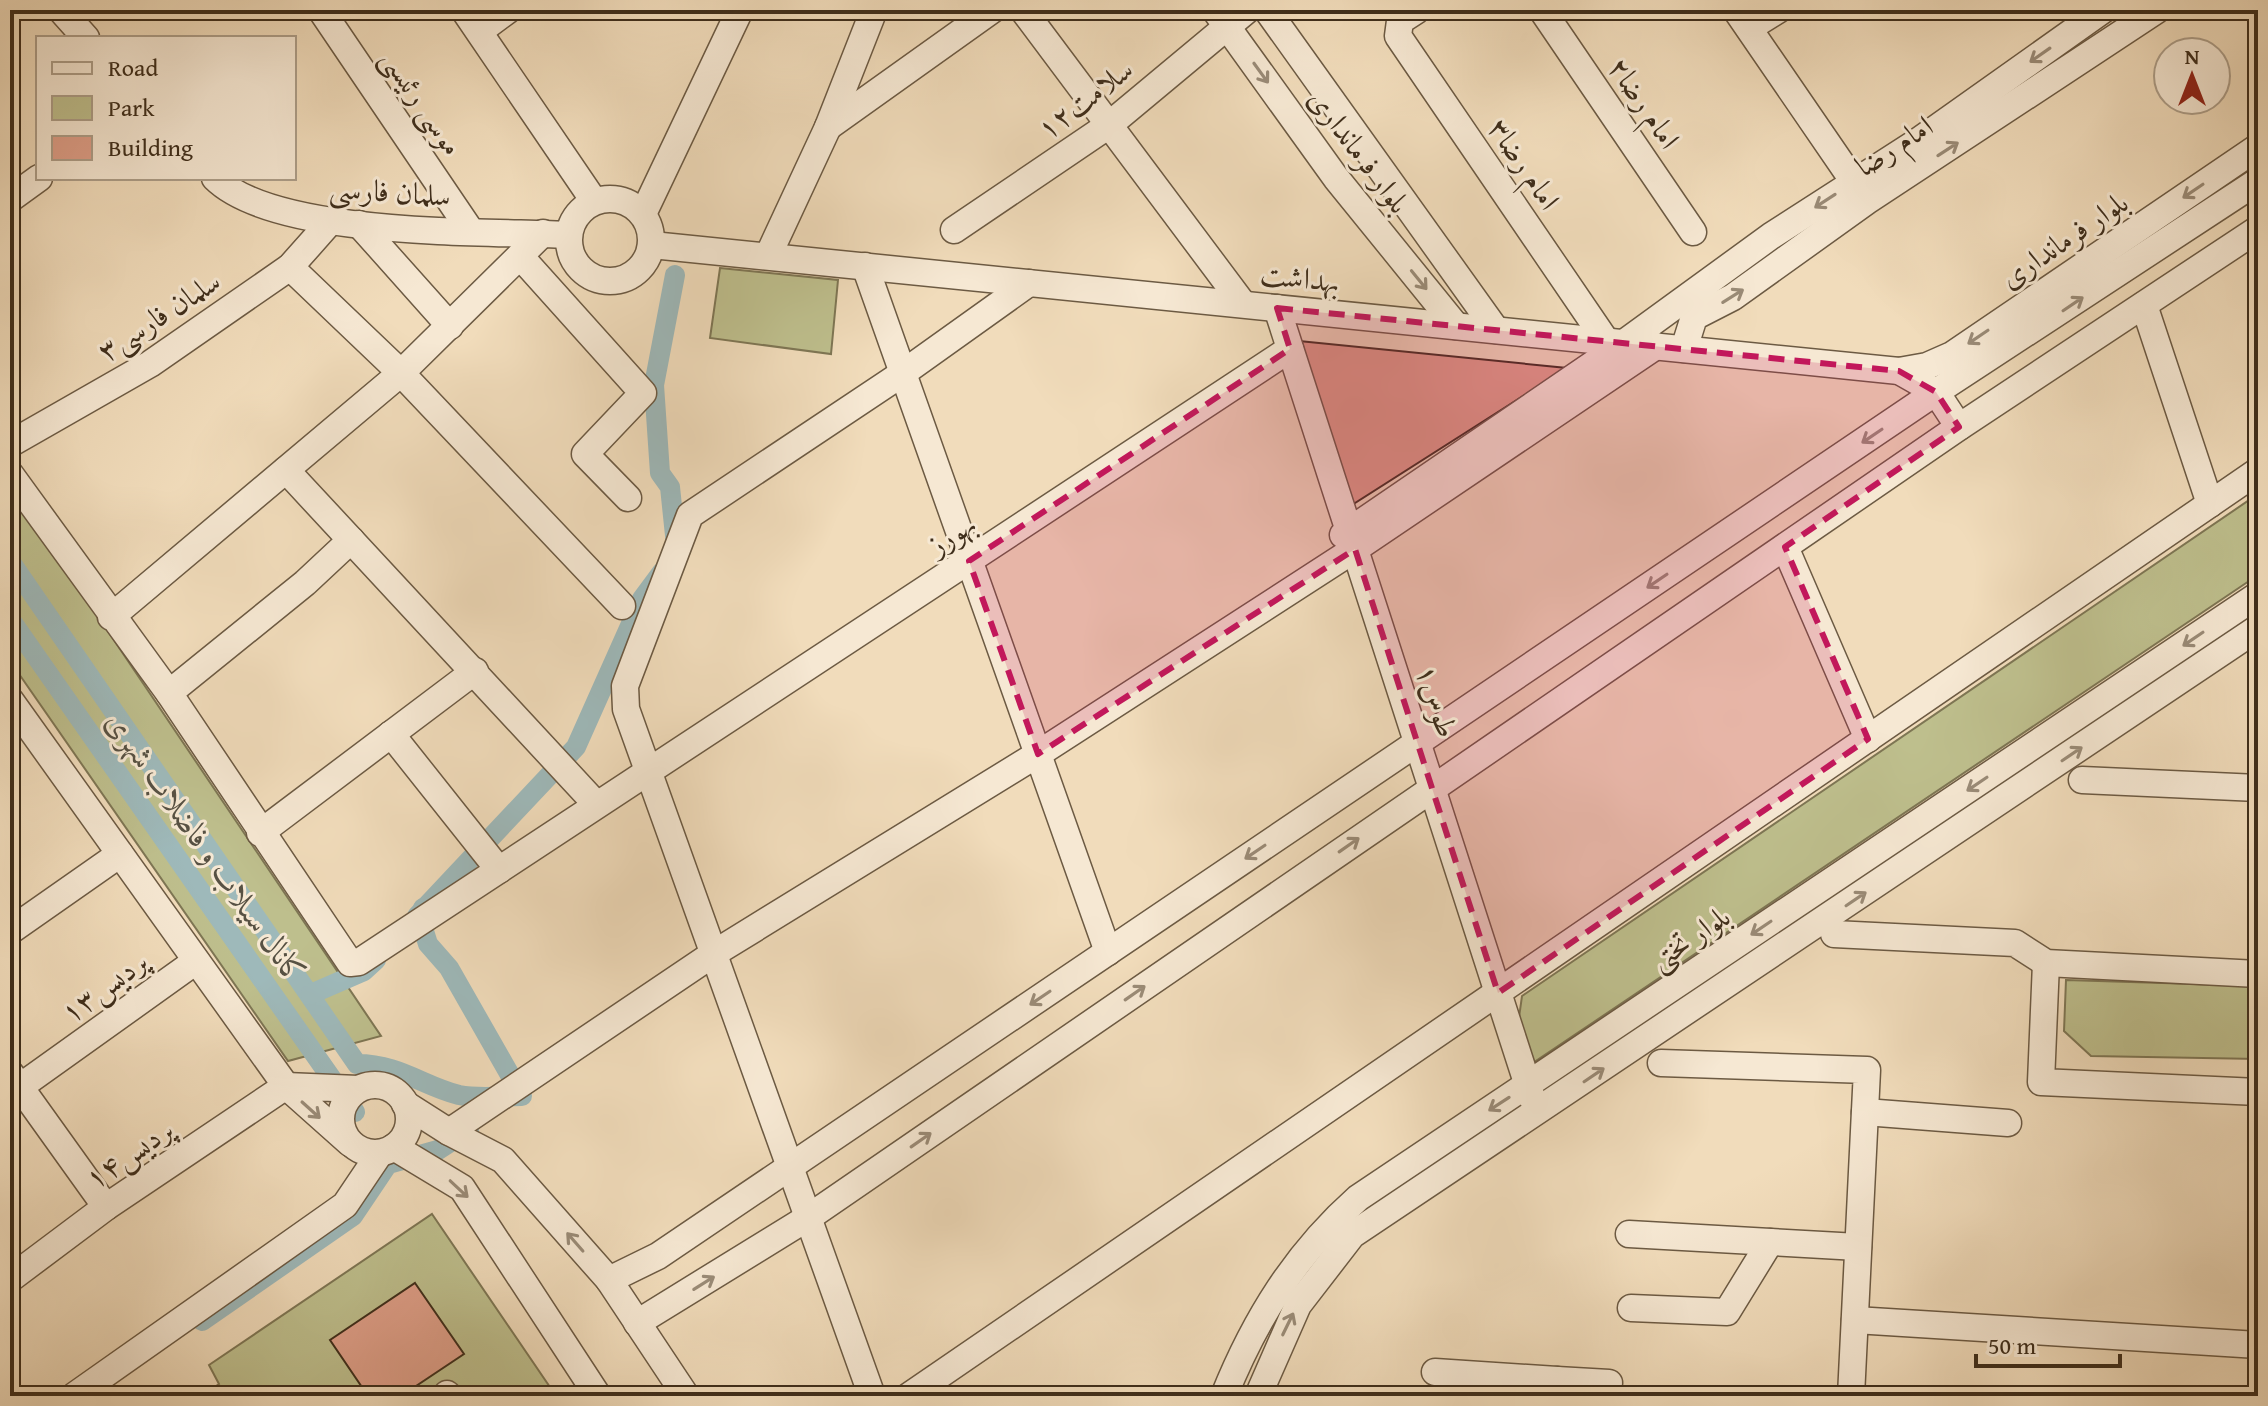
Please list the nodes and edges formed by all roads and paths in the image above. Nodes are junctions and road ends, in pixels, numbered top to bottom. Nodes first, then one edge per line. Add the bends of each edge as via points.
1 (61, 10) edge
2 (321, 10) edge
3 (464, 10) edge
4 (508, 10) edge
5 (740, 10) edge
6 (874, 10) edge
7 (992, 10) edge
8 (1023, 10) edge
9 (1247, 10) edge
10 (1267, 10) edge
11 (1542, 10) edge
12 (1778, 10) edge
13 (2103, 10) edge
14 (2157, 10) edge
15 (1408, 16) edge
16 (1222, 19) edge
17 (1742, 19) edge
18 (481, 30) junction
19 (84, 36) edge
20 (1109, 125) junction
21 (828, 127) junction
22 (2258, 147) edge
23 (36, 180) edge
24 (218, 180) edge
25 (2258, 181) edge
26 (1854, 182) junction
27 (10, 199) edge
28 (594, 201) junction
29 (643, 214) junction
30 (329, 223) junction
31 (359, 224) junction
32 (2258, 229) edge
33 (470, 230) junction
34 (954, 230) dead end
35 (1693, 232) dead end
36 (543, 233) junction
37 (569, 235) junction
38 (652, 245) junction
39 (520, 256) junction
40 (768, 256) junction
41 (2141, 258) junction
42 (865, 266) junction
43 (290, 267) junction
44 (1029, 283) junction
45 (2154, 298) junction
46 (1243, 304) junction
47 (1277, 308) junction
48 (450, 326) junction
49 (1456, 326) junction
50 (1496, 330) junction
51 (1615, 342) junction
52 (1656, 346) junction
53 (1290, 349) junction
54 (1684, 349) junction
55 (1899, 371) junction
56 (401, 373) junction
57 (903, 373) junction
58 (1936, 392) junction
59 (1959, 427) junction
60 (10, 444) edge
61 (286, 470) junction
62 (2258, 471) edge
63 (10, 474) edge
64 (628, 498) dead end
65 (2210, 504) junction
66 (351, 540) junction
67 (1352, 540) junction
68 (1785, 547) junction
69 (969, 561) junction
70 (2258, 595) edge
71 (622, 606) dead end
72 (111, 617) junction
73 (2258, 628) edge
74 (475, 671) junction
75 (169, 693) junction
76 (10, 700) edge
77 (18, 729) edge
78 (391, 734) junction
79 (1868, 739) junction
80 (1418, 743) junction
81 (1035, 747) junction
82 (648, 770) junction
83 (2082, 780) dead end
84 (1432, 788) junction
85 (2258, 788) edge
86 (596, 804) junction
87 (260, 833) junction
88 (120, 854) junction
89 (499, 870) junction
90 (10, 931) edge
91 (1834, 934) dead end
92 (1108, 952) junction
93 (713, 954) junction
94 (196, 961) junction
95 (2046, 963) junction
96 (2258, 974) edge
97 (1498, 993) junction
98 (1661, 1063) dead end
99 (13, 1085) edge
100 (1528, 1085) junction
101 (286, 1086) junction
102 (358, 1089) junction
103 (2258, 1092) edge
104 (405, 1104) junction
105 (1865, 1112) junction
106 (1537, 1113) junction
107 (2008, 1123) dead end
108 (449, 1132) junction
109 (351, 1144) junction
110 (387, 1150) junction
111 (788, 1168) junction
112 (106, 1207) junction
113 (809, 1217) junction
114 (1629, 1234) dead end
115 (1770, 1242) junction
116 (1858, 1247) junction
117 (10, 1279) edge
118 (609, 1280) junction
119 (1631, 1308) dead end
120 (1855, 1320) junction
121 (637, 1323) junction
122 (2258, 1345) edge
123 (1435, 1372) dead end
124 (1609, 1383) dead end
125 (1557, 1388) edge
126 (74, 1396) edge
127 (598, 1396) edge
128 (686, 1396) edge
129 (872, 1396) edge
130 (909, 1396) edge
131 (1224, 1396) edge
132 (1258, 1396) edge
133 (1851, 1396) edge

1 - 19 street
2 - 33 street, موسی رئیسی
3 - 18 street
4 - 18 street
5 - 29 street
6 - 21 street
7 - 21 street
8 - 20 street
9 - 16 street, سلامت۱۲
10 - 50 street, بلوار فرمانداری
11 - 35 street, امام رضا۲
12 - 17 street
13 -> 26 street, امام رضا
54 -> 14 street, امام رضا via 1694,317 1733,297 1867,201
15 - 51 street, امام رضا۳ via 1398,36
16 - 20 street, سلامت۱۲
16 -> 49 street, بلوار فرمانداری via 1336,178
17 - 26 street
18 - 28 street
20 - 34 street, سلامت۱۲
20 - 46 street
21 - 40 street
22 -> 55 street, بلوار فرمانداری via 1952,355
23 - 27 street
24 - 30 street, سلمان فارسی via 246,201
25 - 41 street, بلوار فرمانداری
26 -> 51 street, امام رضا
28 - 29 street via 626,201
28 - 37 street via 577,215
29 - 38 street
30 - 31 street, سلمان فارسی
30 - 43 street, سلمان فارسی۳
31 - 33 street, سلمان فارسی
31 - 48 street
32 - 45 street
33 - 36 street, سلمان فارسی
36 - 37 street, سلمان فارسی
36 - 39 street
37 - 38 street via 578,265 605,281 636,272
38 - 40 street, بهداشت
39 - 48 street
39 - 64 street via 643,393 585,454
40 - 42 street, بهداشت
41 - 45 street
58 -> 41 street, بلوار فرمانداری
42 - 44 street, بهداشت
42 - 57 street
43 - 56 street
43 - 60 street, سلمان فارسی۳ via 150,364
44 - 46 street, بهداشت
44 - 57 street
45 - 59 street
45 - 65 street
46 - 47 street, بهداشت
47 - 49 street, بهداشت
47 - 53 street, طوس۱
48 - 56 street
49 - 50 street, بهداشت
50 - 51 street, بهداشت
51 - 52 street, بهداشت
51 - 67 street, امام رضا
52 - 54 street, بهداشت
52 - 67 street
53 - 67 street, طوس۱
53 - 69 street, بهورز
54 - 55 street, بهداشت
55 - 58 street, بهداشت
56 - 61 street
56 - 71 street
57 - 69 street
57 - 82 street via 690,515 625,686 626,709
58 - 59 street
58 -> 80 street, بلوار فرمانداری
59 - 68 street
61 - 66 street
61 - 72 street
62 - 65 street
63 - 72 street
65 - 79 street
66 - 74 street
66 - 75 street
67 - 80 street, طوس۱
67 - 81 street
68 - 79 street
68 - 84 street
69 - 81 street
69 - 82 street, بهورز
70 -> 100 street, بلوار تختی
72 - 75 street
106 -> 73 street, بلوار تختی
74 - 78 street
74 - 86 street
75 - 87 street
76 - 77 street
77 - 88 street
78 - 87 street
78 - 89 street
79 - 97 street
80 - 84 street, طوس۱
80 -> 92 street, بلوار فرمانداری
81 - 92 street
81 - 93 street
82 - 86 street, بهورز
82 - 93 street
83 - 85 street
84 - 97 street, طوس۱
113 -> 84 street
86 - 89 street, بهورز
87 - 89 street, بهورز via 350,963 375,954
88 - 90 street
88 - 94 street
91 - 95 street via 2015,943
92 -> 111 street, بلوار فرمانداری
93 - 108 street
93 - 111 street
94 - 99 street, پردیس۱۳
94 - 101 street
95 - 96 street
95 - 103 street via 2041,1082
97 - 100 street, طوس۱
97 - 130 street
98 - 105 street via 1867,1070
99 - 112 street
100 - 106 street, طوس۱
100 -> 131 street, بلوار تختی via 1358,1198 1326,1226 1298,1257 1272,1300
101 - 102 street
101 -> 109 street
101 - 112 street, پردیس۱۴
102 - 104 street via 385,1086
102 - 109 street via 346,1100 341,1115
104 - 108 street
104 - 110 street via 408,1129
105 - 107 street
105 - 116 street
132 -> 106 street, بلوار تختی via 1298,1305 1352,1235
118 -> 108 street via 503,1160
109 - 110 street via 365,1152
110 - 126 street via 345,1205
110 -> 127 street via 462,1188
111 - 113 street
111 - 118 street, بلوار فرمانداری via 658,1256
112 - 117 street, پردیس۱۴
121 -> 113 street
113 - 129 street
114 - 115 street
115 - 116 street
115 - 119 street via 1727,1312
116 - 120 street
118 - 121 street
120 - 122 street
120 - 133 street
121 - 128 street
123 - 125 street
124 - 125 street

